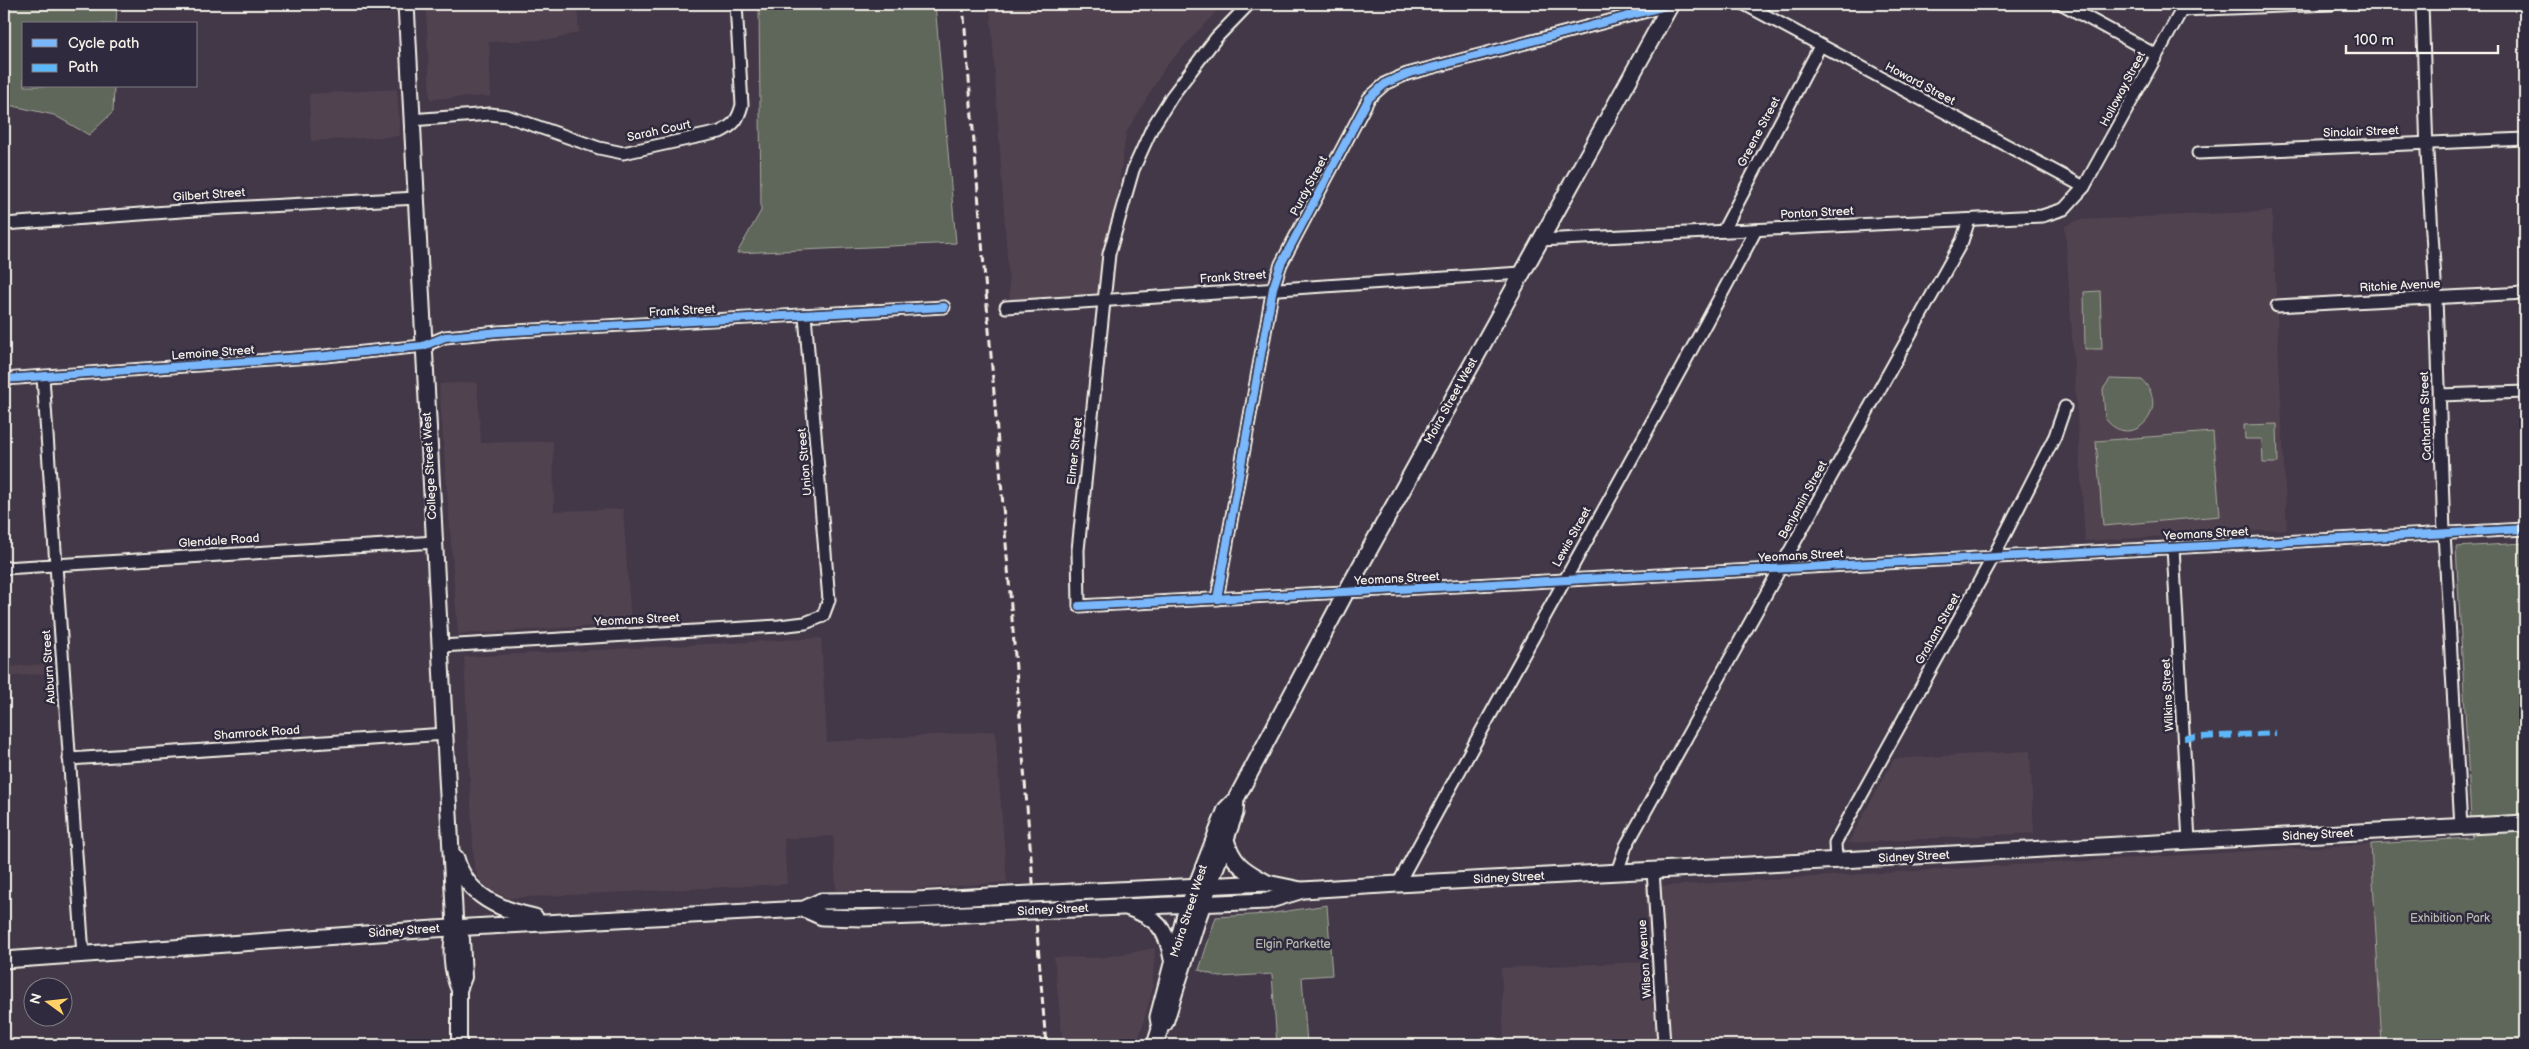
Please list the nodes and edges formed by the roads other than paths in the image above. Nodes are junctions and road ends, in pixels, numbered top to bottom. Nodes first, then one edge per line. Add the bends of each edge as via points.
1 (406, 4) edge
2 (736, 4) edge
3 (1249, 4) edge
4 (1670, 4) edge
5 (1744, 4) edge
6 (2062, 4) edge
7 (2332, 4) edge
8 (2422, 4) edge
9 (2183, 7) edge
10 (1820, 46) junction
11 (2156, 55) junction
12 (411, 120) junction
13 (2525, 139) edge
14 (2427, 143) junction
15 (2198, 153) dead end
16 (2084, 187) junction
17 (417, 198) junction
18 (1969, 220) junction
19 (4, 224) edge
20 (1756, 230) junction
21 (1722, 231) junction
22 (1540, 240) junction
23 (1522, 274) junction
24 (1273, 288) junction
25 (2525, 293) edge
26 (2436, 297) junction
27 (1105, 300) junction
28 (2277, 306) dead end
29 (944, 307) dead end
30 (1006, 307) dead end
31 (805, 315) junction
32 (423, 346) junction
33 (43, 377) junction
34 (4, 380) edge
35 (2525, 392) edge
36 (2440, 395) junction
37 (2065, 407) dead end
38 (2525, 529) edge
39 (2444, 533) junction
40 (436, 542) junction
41 (2173, 547) junction
42 (1993, 557) junction
43 (56, 565) junction
44 (4, 568) edge
45 (1781, 569) junction
46 (1563, 581) junction
47 (1346, 592) junction
48 (1217, 599) junction
49 (827, 606) joint
50 (1079, 606) joint
51 (441, 646) junction
52 (446, 734) junction
53 (69, 759) junction
54 (1236, 799) junction
55 (2525, 823) edge
56 (2461, 827) junction
57 (1226, 840) junction
58 (452, 842) junction
59 (2189, 842) junction
60 (1836, 862) junction
61 (1653, 870) junction
62 (1617, 872) junction
63 (1267, 883) junction
64 (1398, 884) junction
65 (1203, 886) junction
66 (1303, 890) junction
67 (1196, 904) junction
68 (1125, 907) junction
69 (804, 909) junction
70 (554, 921) junction
71 (455, 928) junction
72 (83, 955) junction
73 (4, 960) edge
74 (1172, 960) junction
75 (1160, 1028) junction
76 (459, 1045) edge
77 (1155, 1045) edge
78 (1484, 1045) edge
79 (1494, 1045) edge
80 (1664, 1045) edge

1 - 12 main road, College Street West
2 - 12 street, Sarah Court via 742,105 738,120 720,132 623,153 599,148 507,116 490,114
3 - 27 street, Elmer Street via 1211,46 1152,128 1133,170 1109,254
4 - 22 main road, Moira Street West
4 - 24 street, Purdy Street via 1417,71 1386,83 1369,98 1281,264
5 - 10 street, Howard Street
6 - 11 street
7 - 9 street
8 - 14 street, Catharine Street
9 - 11 street, Holloway Street
10 - 16 street, Howard Street
10 - 21 street, Greene Street
11 - 16 street, Holloway Street
12 - 17 main road, College Street West
13 - 14 street, Sinclair Street
14 - 15 street, Sinclair Street
14 - 26 street, Catharine Street
16 - 18 street, Ponton Street via 2064,209 2042,216
17 - 19 street, Gilbert Street
17 - 32 main road, College Street West
18 - 20 street, Ponton Street
18 - 45 street, Benjamin Street via 1962,241
20 - 21 street, Ponton Street
20 - 46 street, Lewis Street via 1690,356
21 - 22 street, Ponton Street
22 - 23 main road, Moira Street West
23 - 24 street, Frank Street
23 - 47 main road, Moira Street West
24 - 27 street, Frank Street
24 - 48 street, Purdy Street
25 - 26 street, Ritchie Avenue
26 - 28 street, Ritchie Avenue
26 - 36 street, Catharine Street
27 - 30 street, Frank Street
27 - 50 street, Elmer Street via 1078,550
29 - 31 street, Frank Street
31 - 32 street, Frank Street via 472,334 445,337
31 - 49 street, Union Street via 824,522
32 - 33 street, Lemoine Street
32 - 40 main road, College Street West
33 - 34 street, Lemoine Street
33 - 43 street, Auburn Street
35 - 36 street
36 - 39 street, Catharine Street
37 - 42 street, Graham Street via 2055,436
38 - 39 street, Yeomans Street
39 - 41 street, Yeomans Street
39 - 56 street, Catharine Street
40 - 43 street, Glendale Road
40 - 51 main road, College Street West
41 - 42 street, Yeomans Street
41 - 59 street, Wilkins Street
42 - 45 street, Yeomans Street
42 - 60 street, Graham Street via 1835,842
43 - 44 street, Glendale Road
43 - 53 street, Auburn Street
45 - 46 street, Yeomans Street
45 - 62 street, Benjamin Street via 1626,846
46 - 47 street, Yeomans Street
46 - 64 street, Lewis Street
47 - 48 street, Yeomans Street
47 - 54 main road, Moira Street West
48 - 50 street, Yeomans Street
49 - 51 street, Yeomans Street via 822,616 805,623 780,626
51 - 52 main road, College Street West
52 - 53 street, Shamrock Road
52 - 58 main road, College Street West
53 - 72 street, Auburn Street
54 - 57 main road, Moira Street West
54 - 65 main road, Moira Street West via 1226,809
55 - 56 main road, Sidney Street
56 - 59 main road, Sidney Street
57 - 63 main road via 1231,856 1238,864
57 - 65 main road, Moira Street West
58 - 70 main road via 458,867 469,884 489,903 510,912
58 - 71 main road, College Street West
59 - 60 main road, Sidney Street
60 - 61 main road, Sidney Street
61 - 62 main road, Sidney Street
61 - 80 street, Wilson Avenue
62 - 64 main road, Sidney Street
63 - 65 main road, Sidney Street
63 - 66 main road, Sidney Street
64 - 66 main road, Sidney Street
65 - 67 main road, Moira Street West
65 - 69 main road, Sidney Street, bridge via 821,901
66 - 67 main road, Sidney Street via 1267,901
67 - 68 main road, Sidney Street
67 - 74 main road, Moira Street West
67 - 75 main road, Moira Street West via 1167,1021
68 - 69 main road, Sidney Street, bridge via 852,918 822,917
68 - 74 main road via 1158,924 1169,941
69 - 70 main road, Sidney Street
70 - 71 main road, Sidney Street
71 - 72 main road, Sidney Street
71 - 76 street, College Street West via 451,940 454,977 459,990
72 - 73 main road, Sidney Street
74 - 75 main road, Moira Street West via 1158,1017
75 - 77 main road, Moira Street West
78 - 79 street

